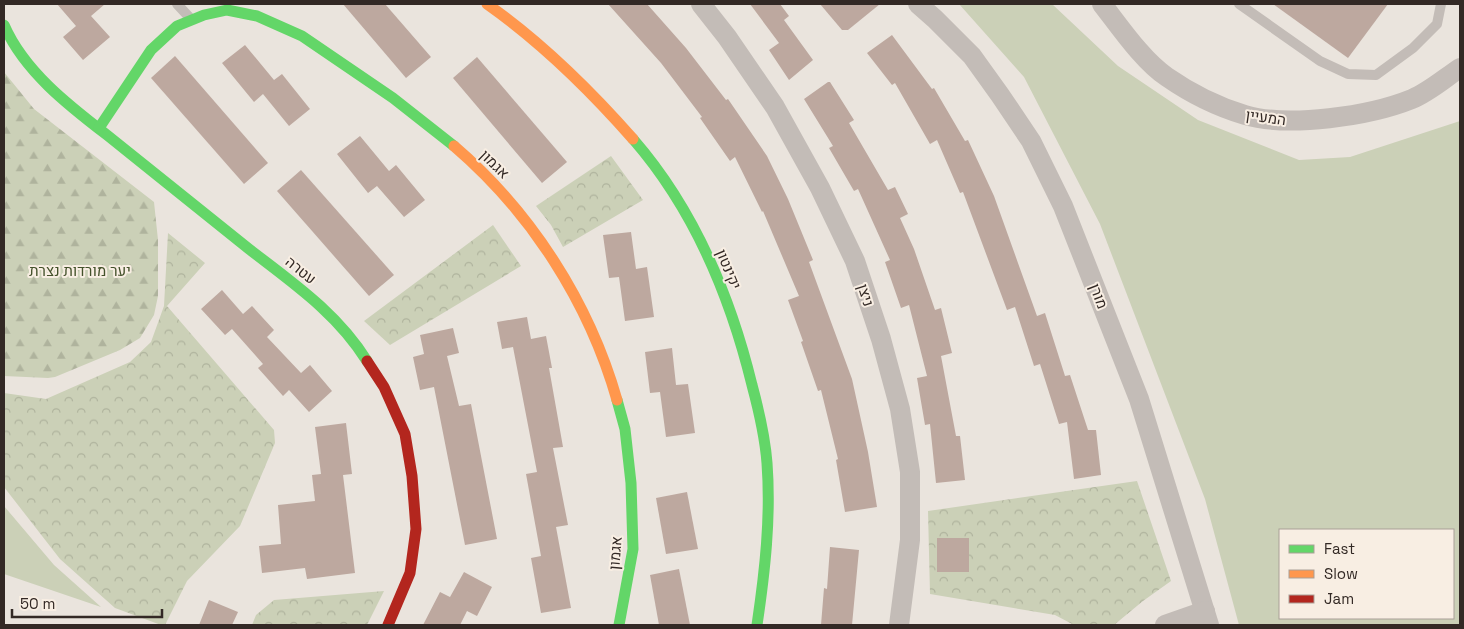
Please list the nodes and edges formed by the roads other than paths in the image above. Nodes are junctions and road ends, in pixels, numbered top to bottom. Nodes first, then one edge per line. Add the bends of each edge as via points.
1 (177, 4) edge
2 (487, 4) edge
3 (701, 4) edge
4 (918, 4) edge
5 (1102, 4) edge
6 (1239, 4) edge
7 (1441, 4) edge
8 (191, 20) junction
9 (4, 25) edge
10 (1460, 68) edge
11 (99, 128) junction
12 (1207, 618) edge
13 (388, 625) edge
14 (619, 625) edge
15 (757, 625) edge
16 (899, 625) edge
17 (1165, 625) edge

1 - 8 lane
2 - 15 street, יקינטון via 528,34 641,149 672,190 695,230 724,294 758,406 767,462 768,513
3 - 16 street, ניצן via 774,107 820,188 855,262 881,340 900,409 910,472 910,540
4 - 12 street, מורן via 972,56 1000,95 1031,141 1063,206 1139,399
5 - 10 street, המעיין via 1135,46 1165,76 1202,98 1246,116 1286,121 1369,112 1413,98
6 - 7 lane via 1320,61 1348,74 1376,75 1414,48 1437,24
8 - 11 street, אגמון via 177,26 151,50
8 - 14 street, אגמון via 227,10 258,16 302,36 393,98 456,147 506,196 548,251 579,304 607,366 625,429 633,549
9 - 11 street, עטרה via 22,56 42,79
11 - 13 street, עטרה via 324,308 360,348 384,387 405,434 416,529 410,573
12 - 17 street

